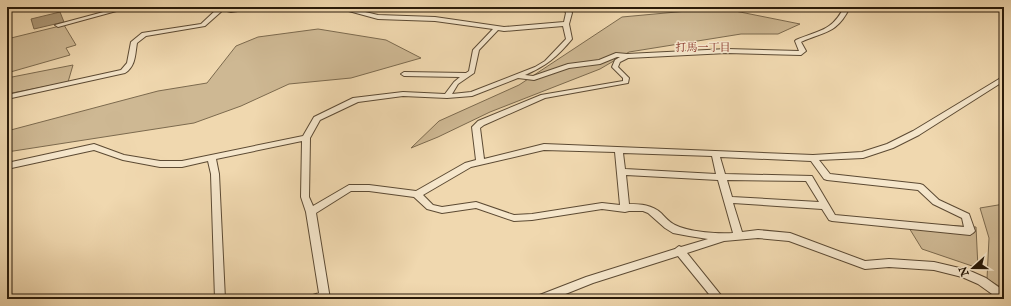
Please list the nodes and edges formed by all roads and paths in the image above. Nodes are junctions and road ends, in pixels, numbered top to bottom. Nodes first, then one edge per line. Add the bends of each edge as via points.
1 (17, 7) edge
2 (128, 7) edge
3 (220, 7) edge
4 (251, 7) edge
5 (337, 7) edge
6 (566, 7) edge
7 (847, 7) edge
8 (7, 10) edge
9 (566, 24) junction
10 (58, 25) dead end
11 (497, 28) junction
12 (627, 56) junction
13 (404, 74) dead end
14 (467, 75) junction
15 (518, 76) junction
16 (1004, 78) edge
17 (448, 96) junction
18 (7, 97) edge
19 (306, 138) junction
20 (619, 150) junction
21 (715, 154) junction
22 (814, 158) junction
23 (212, 159) junction
24 (480, 161) junction
25 (7, 166) edge
26 (621, 172) junction
27 (722, 177) junction
28 (417, 194) junction
29 (728, 200) junction
30 (825, 206) junction
31 (625, 209) junction
32 (311, 212) junction
33 (738, 235) junction
34 (724, 237) junction
35 (679, 250) junction
36 (1004, 297) edge
37 (321, 298) edge
38 (220, 299) edge
39 (541, 299) edge
40 (719, 299) edge

1 - 8 street
2 - 10 street
3 - 4 street via 241,10
3 - 18 street via 203,25 144,34 134,42 130,64 123,72
5 - 11 street via 378,17 435,19
6 - 9 street via 569,13
7 - 12 street via 835,26 798,41 803,51 801,53 727,51
9 - 11 street
9 - 15 street via 569,39 547,62
11 - 14 street via 476,50 472,72
12 - 15 street via 616,55 600,62 568,66 534,78
12 - 24 street via 617,61 615,66 626,78 626,82 542,96 481,123 476,127
13 - 14 street
14 - 17 street via 456,83
15 - 17 street via 472,94
16 - 22 street via 916,133 890,146 863,156
17 - 19 street via 403,94 356,100 317,119
19 - 23 street
19 - 32 street via 305,197
20 - 21 street
20 - 24 street via 544,147
20 - 26 street
21 - 22 street
21 - 27 street
22 - 30 street via 827,177 920,187 936,202 966,216 970,231 832,218
23 - 25 street via 182,164 160,164 123,157 94,147
23 - 38 street via 215,174
24 - 28 street via 468,165
26 - 27 street
26 - 31 street
27 - 29 street
27 - 30 street via 809,178
28 - 31 street via 430,207 442,210 476,206 514,218 602,206
28 - 32 street via 349,188
29 - 30 street
29 - 33 street
31 - 34 street via 646,208 655,212 661,221 673,229
32 - 37 street
33 - 34 street
33 - 36 street via 790,237 865,265 889,263 934,266 982,280
34 - 35 street
35 - 39 street
35 - 40 street

